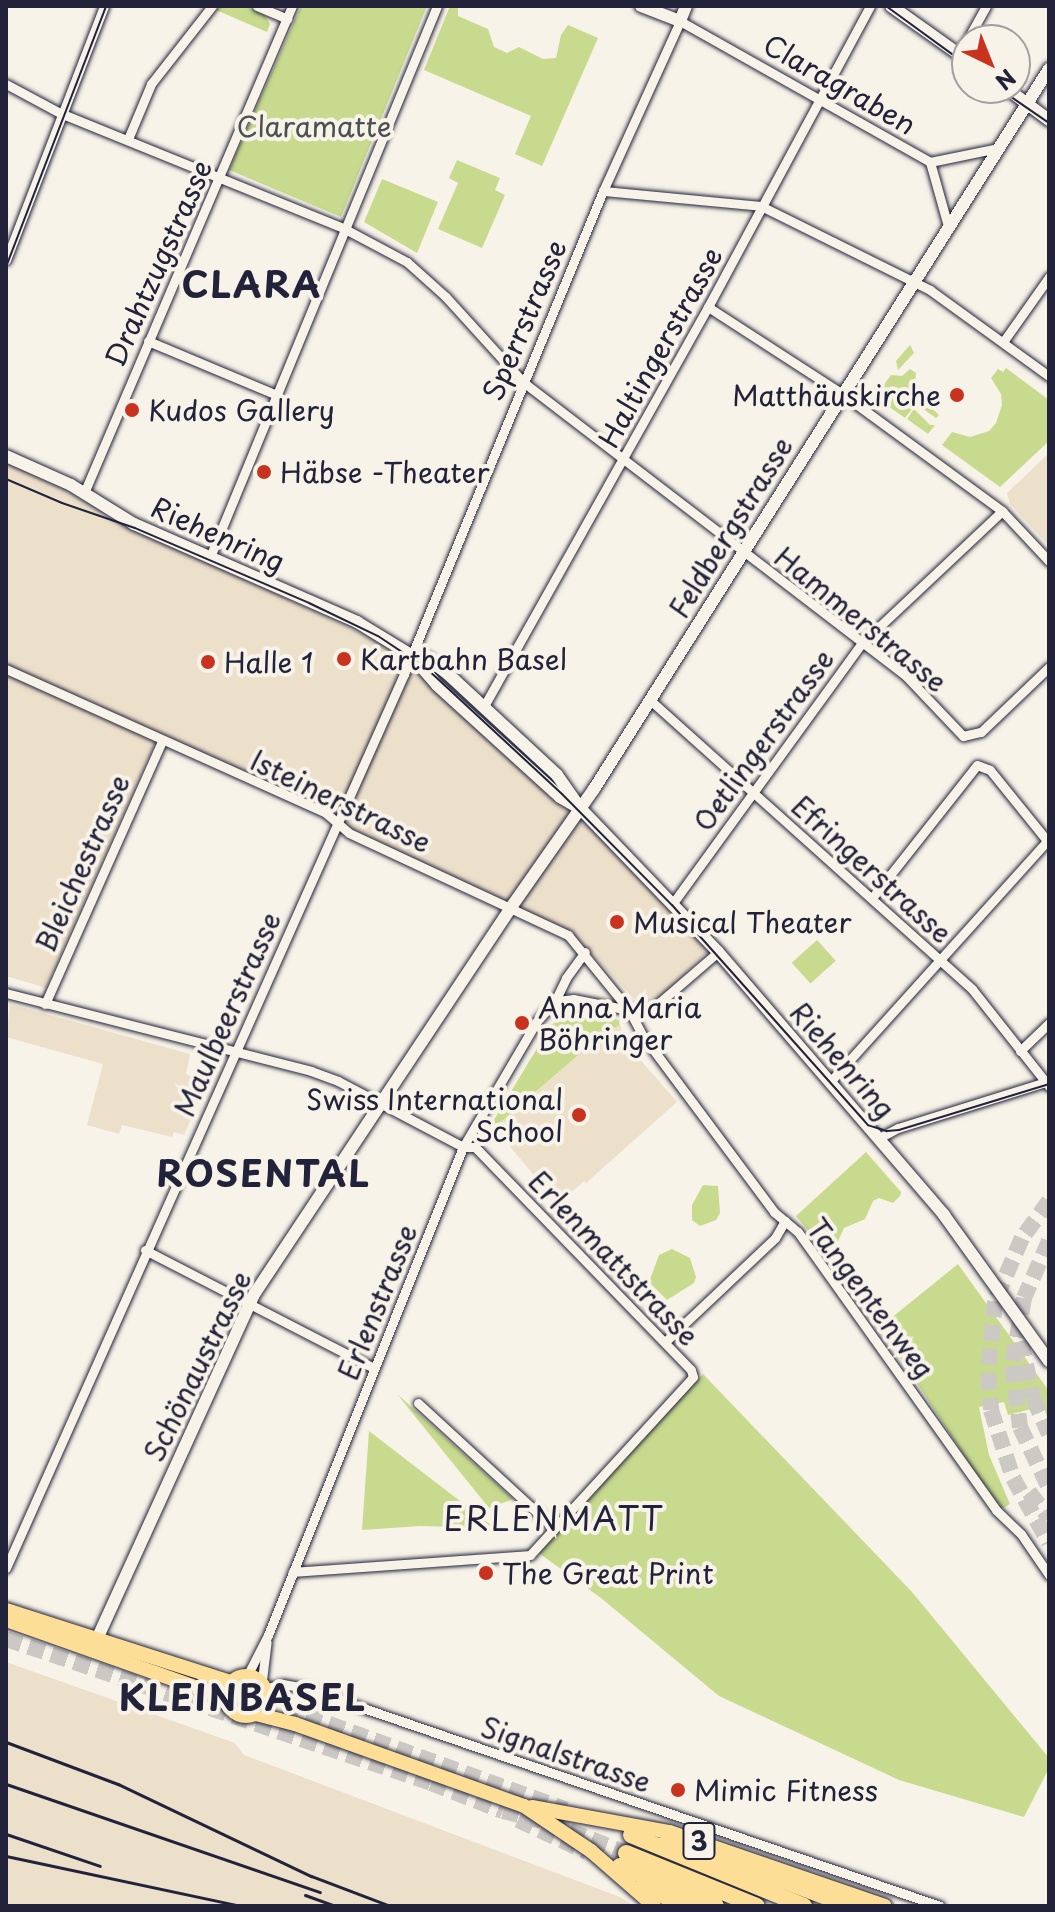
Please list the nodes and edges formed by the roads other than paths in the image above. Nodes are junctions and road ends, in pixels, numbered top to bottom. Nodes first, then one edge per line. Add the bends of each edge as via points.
1 (104, 6) edge
2 (212, 6) edge
3 (257, 6) edge
4 (292, 6) edge
5 (437, 6) edge
6 (641, 6) edge
7 (686, 6) edge
8 (870, 6) edge
9 (891, 6) edge
10 (287, 19) junction
11 (680, 21) junction
12 (951, 49) edge
13 (1049, 69) edge
14 (6, 84) edge
15 (1031, 98) edge
16 (820, 101) junction
17 (1027, 104) joint
18 (63, 114) junction
19 (1049, 120) edge
20 (128, 139) junction
21 (998, 148) junction
22 (930, 162) junction
23 (221, 176) junction
24 (603, 191) junction
25 (761, 206) junction
26 (948, 226) junction
27 (345, 229) junction
28 (7, 254) edge
29 (1049, 277) edge
30 (912, 282) junction
31 (708, 307) junction
32 (148, 341) junction
33 (1003, 342) junction
34 (1049, 376) edge
35 (523, 382) junction
36 (841, 393) junction
37 (277, 395) junction
38 (6, 456) edge
39 (623, 458) junction
40 (84, 493) junction
41 (1002, 511) junction
42 (743, 551) junction
43 (210, 557) junction
44 (1049, 561) edge
45 (862, 643) junction
46 (411, 655) junction
47 (1049, 667) edge
48 (6, 669) edge
49 (650, 700) junction
50 (484, 706) junction
51 (162, 741) junction
52 (753, 790) junction
53 (580, 808) junction
54 (337, 823) junction
55 (1048, 841) edge
56 (872, 898) junction
57 (673, 903) junction
58 (512, 906) junction
59 (585, 952) junction
60 (718, 952) junction
61 (942, 962) junction
62 (6, 993) edge
63 (555, 1001) junction
64 (45, 1004) junction
65 (629, 1010) junction
66 (1049, 1023) edge
67 (234, 1050) junction
68 (1020, 1051) junction
69 (830, 1082) junction
70 (1048, 1083) edge
71 (381, 1105) junction
72 (879, 1138) junction
73 (463, 1147) junction
74 (785, 1221) junction
75 (145, 1250) junction
76 (249, 1303) junction
77 (666, 1341) junction
78 (1049, 1361) edge
79 (374, 1368) junction
80 (418, 1403) dead end
81 (554, 1528) junction
82 (6, 1568) edge
83 (293, 1572) junction
84 (1049, 1575) edge
85 (6, 1610) edge
86 (6, 1620) edge
87 (268, 1635) junction
88 (97, 1639) junction
89 (247, 1676) junction
90 (233, 1683) junction
91 (265, 1690) junction
92 (225, 1702) junction
93 (252, 1713) junction
94 (295, 1724) junction
95 (524, 1806) junction
96 (631, 1835) tunnel mouth
97 (659, 1846) junction
98 (624, 1862) junction
99 (654, 1906) edge
100 (683, 1906) edge
101 (716, 1906) edge
102 (757, 1906) edge
103 (804, 1906) edge
104 (850, 1906) edge
105 (885, 1906) edge
106 (940, 1906) edge

1 - 18 street
2 - 20 street via 151,84
3 - 10 street
4 - 10 street, Drahtzugstrasse
5 - 27 street
6 - 11 main road, Claragraben
7 - 11 main road, Sperrstrasse
8 - 16 street, Haltingerstrasse
9 - 12 main road
10 - 23 street, Drahtzugstrasse
11 - 16 street, Claragraben
11 - 24 street, Sperrstrasse
13 - 15 main road, Feldbergstrasse
14 - 18 street, Hammerstrasse
16 - 22 street, Claragraben
16 - 25 street, Haltingerstrasse
17 - 19 main road
17 - 21 main road, Feldbergstrasse
18 - 20 street, Hammerstrasse
18 - 28 street
20 - 23 street, Hammerstrasse
21 - 22 street, Claragraben
21 - 26 main road, Feldbergstrasse
22 - 26 street, Claragraben
23 - 27 street, Hammerstrasse
23 - 32 street, Drahtzugstrasse
24 - 25 street
24 - 35 street, Sperrstrasse
25 - 30 street
25 - 31 street, Haltingerstrasse
26 - 30 main road, Feldbergstrasse
27 - 35 street, Hammerstrasse via 407,262
27 - 37 street
29 - 33 street
30 - 33 street
30 - 36 main road, Feldbergstrasse
31 - 36 street
31 - 39 street, Haltingerstrasse
32 - 37 street
32 - 40 street, Drahtzugstrasse
33 - 34 street
35 - 39 street, Hammerstrasse
35 - 46 street, Sperrstrasse
36 - 41 street
36 - 42 main road, Feldbergstrasse
37 - 43 street
38 - 40 main road, Riehenring
39 - 42 street, Hammerstrasse
39 - 50 street, Haltingerstrasse
40 - 43 main road, Riehenring via 134,524
41 - 44 street
41 - 45 street, Oetlingerstrasse
42 - 45 street, Hammerstrasse
42 - 49 main road, Feldbergstrasse
43 - 46 main road, Riehenring via 357,622
45 - 47 street, Hammerstrasse via 906,676 963,736 981,732
45 - 52 street, Oetlingerstrasse
46 - 50 main road, Riehenring via 428,659
46 - 53 main road, Riehenring via 464,711 560,797
46 - 54 street, Maulbeerstrasse
48 - 51 street, Isteinerstrasse
49 - 52 street, Efringerstrasse
49 - 53 main road, Feldbergstrasse
50 - 53 main road, Riehenring via 557,775
51 - 54 street, Isteinerstrasse via 326,813
51 - 64 street, Bleichestrasse
52 - 56 street, Efringerstrasse
52 - 57 street, Oetlingerstrasse
53 - 57 main road, Riehenring
53 - 58 main road, Schönaustrasse
54 - 58 street, Isteinerstrasse
54 - 67 street, Maulbeerstrasse
55 - 56 street via 986,766 972,767
55 - 61 street
56 - 61 street, Efringerstrasse
57 - 60 main road, Riehenring
58 - 59 street, Isteinerstrasse via 568,935
58 - 71 main road, Schönaustrasse
59 - 63 street, Erlenstrasse
59 - 65 street, Isteinerstrasse
60 - 65 street via 662,1003 640,1012
60 - 69 main road, Riehenring
61 - 68 street, Efringerstrasse via 972,989
61 - 69 street
62 - 64 street, Erlenmattstrasse
63 - 65 street via 589,1000
63 - 73 street, Erlenstrasse via 537,1021
64 - 67 street, Erlenmattstrasse
65 - 74 street, Tangentenweg via 718,1139
66 - 68 street
67 - 71 street, Erlenmattstrasse via 338,1081
67 - 75 street, Maulbeerstrasse
68 - 70 street, Efringerstrasse
69 - 72 main road, Riehenring
70 - 72 street
71 - 73 street, Erlenmattstrasse
71 - 76 main road, Schönaustrasse
72 - 78 main road, Riehenring via 944,1215
73 - 77 street, Erlenmattstrasse via 475,1147
73 - 79 street, Erlenstrasse
74 - 77 street via 775,1238
74 - 84 street, Tangentenweg
75 - 76 street
75 - 82 street, Maulbeerstrasse
76 - 79 street
76 - 88 main road, Schönaustrasse
77 - 81 street, Erlenmattstrasse via 693,1377
79 - 83 street, Erlenstrasse
80 - 81 street
81 - 83 street, Erlenmattstrasse via 530,1555
83 - 87 street, Erlenstrasse
85 - 88 main road
86 - 92 main road, 3
87 - 89 street, Erlenstrasse
87 - 91 street, Erlenstrasse
88 - 90 main road
89 - 90 main road
89 - 91 main road, 3
90 - 92 main road
91 - 93 main road
91 - 94 main road, 3
91 - 106 street, Signalstrasse via 299,1685
92 - 93 main road, 3 via 234,1714
93 - 94 main road, 3
94 - 95 main road, 3
95 - 99 main road, 3 via 591,1851
95 - 105 main road, 3 via 670,1832
96 - 97 highway
97 - 103 highway
97 - 104 highway via 678,1841
98 - 100 highway via 649,1890
98 - 101 highway
98 - 102 highway

